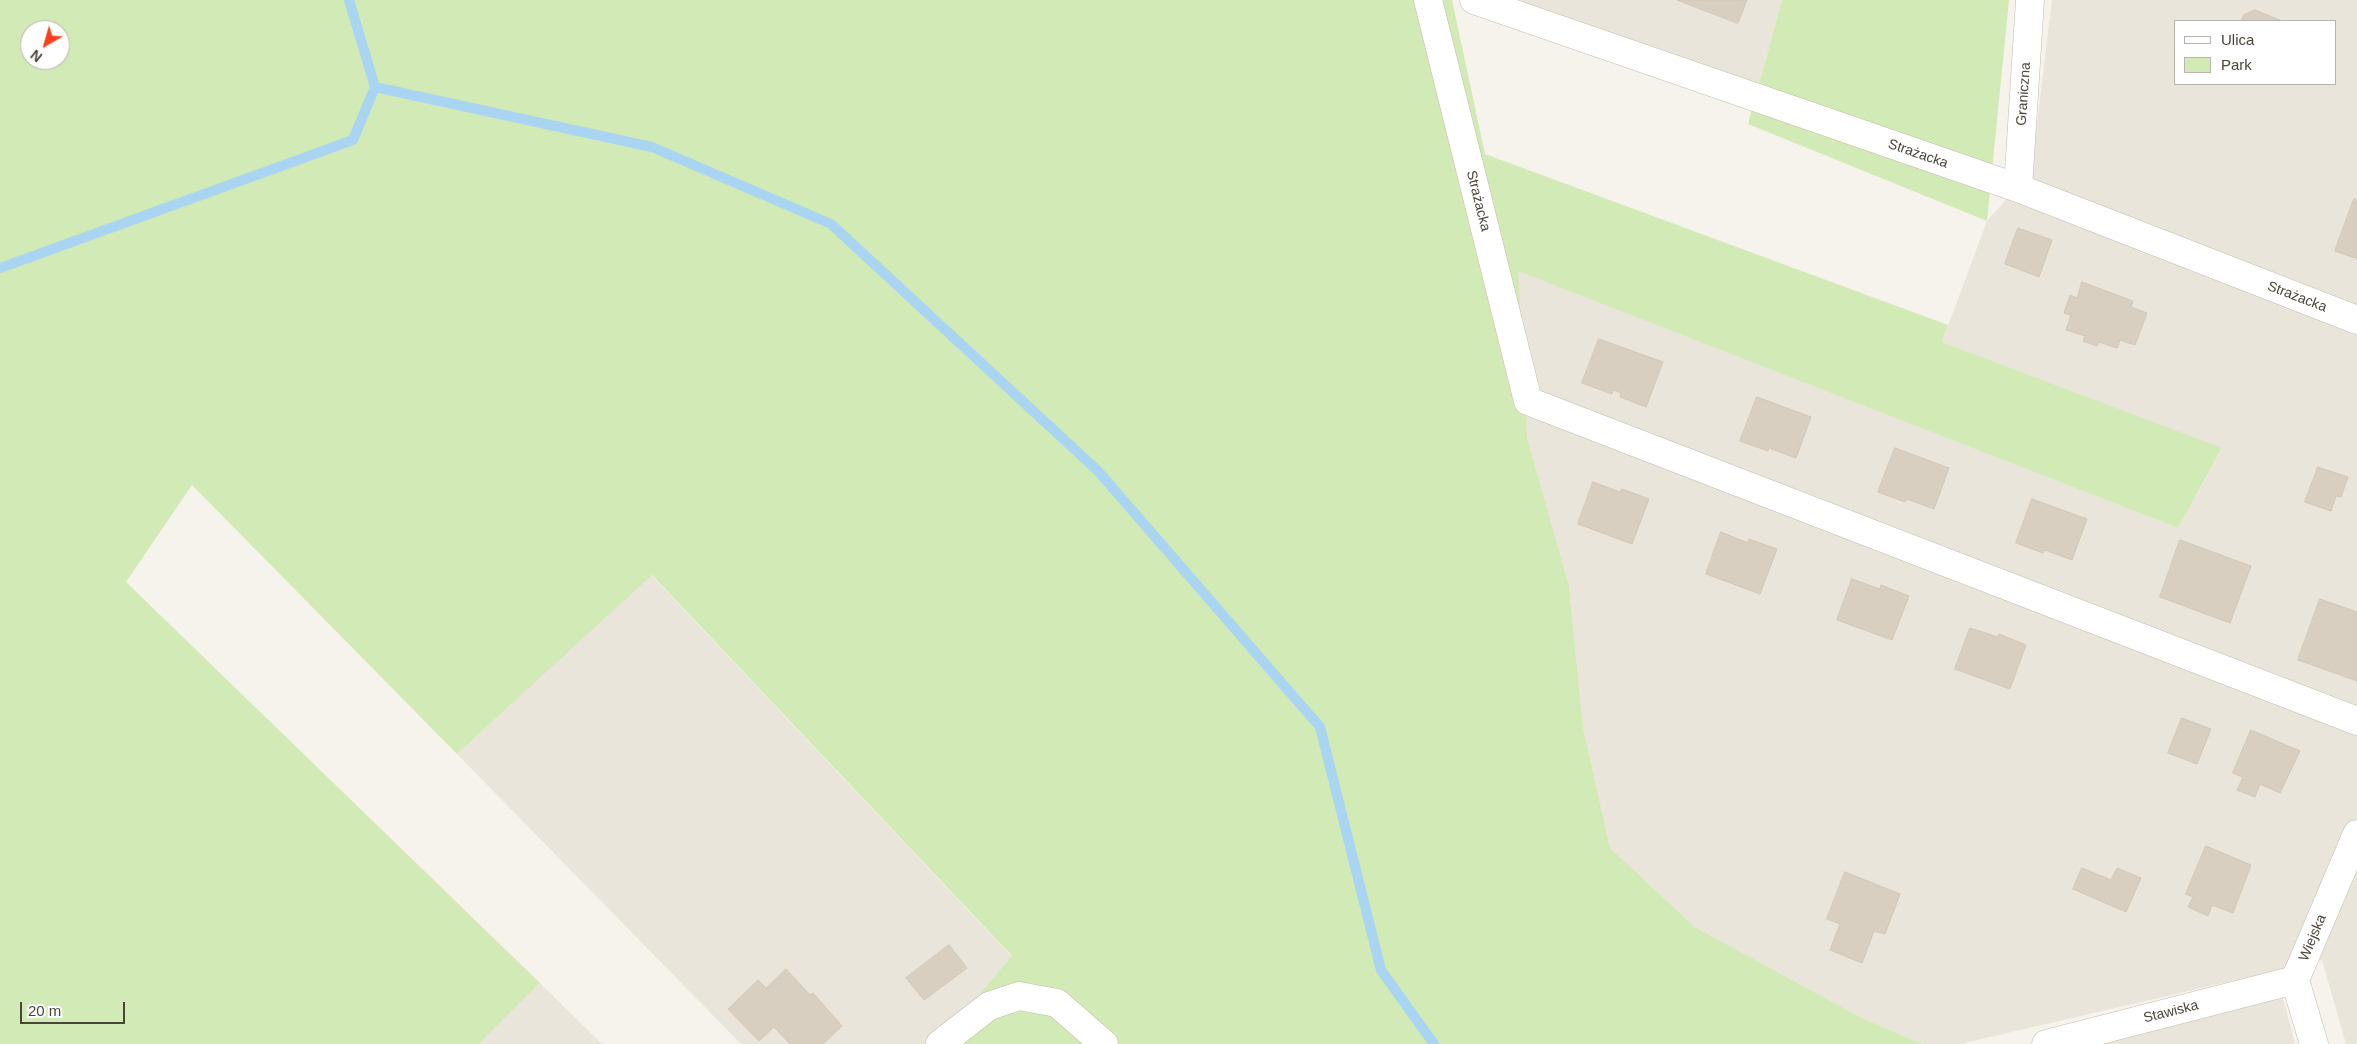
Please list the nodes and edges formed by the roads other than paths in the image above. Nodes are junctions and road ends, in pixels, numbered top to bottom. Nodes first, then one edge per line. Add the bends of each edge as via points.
1 (1428, 0) edge
2 (1474, 0) edge
3 (2030, 0) edge
4 (2018, 188) junction
5 (2357, 320) edge
6 (2357, 721) edge
7 (2357, 834) edge
8 (2295, 980) junction
9 (940, 1044) edge
10 (1104, 1044) edge
11 (2046, 1044) edge
12 (2314, 1044) edge

1 - 6 street, Strażacka via 1528,401
2 - 4 street, Strażacka
3 - 4 street, Graniczna
4 - 5 street, Strażacka
7 - 8 street, Wiejska
8 - 11 street, Stawiska
8 - 12 street
9 - 10 street via 989,1006 1019,996 1058,1002

